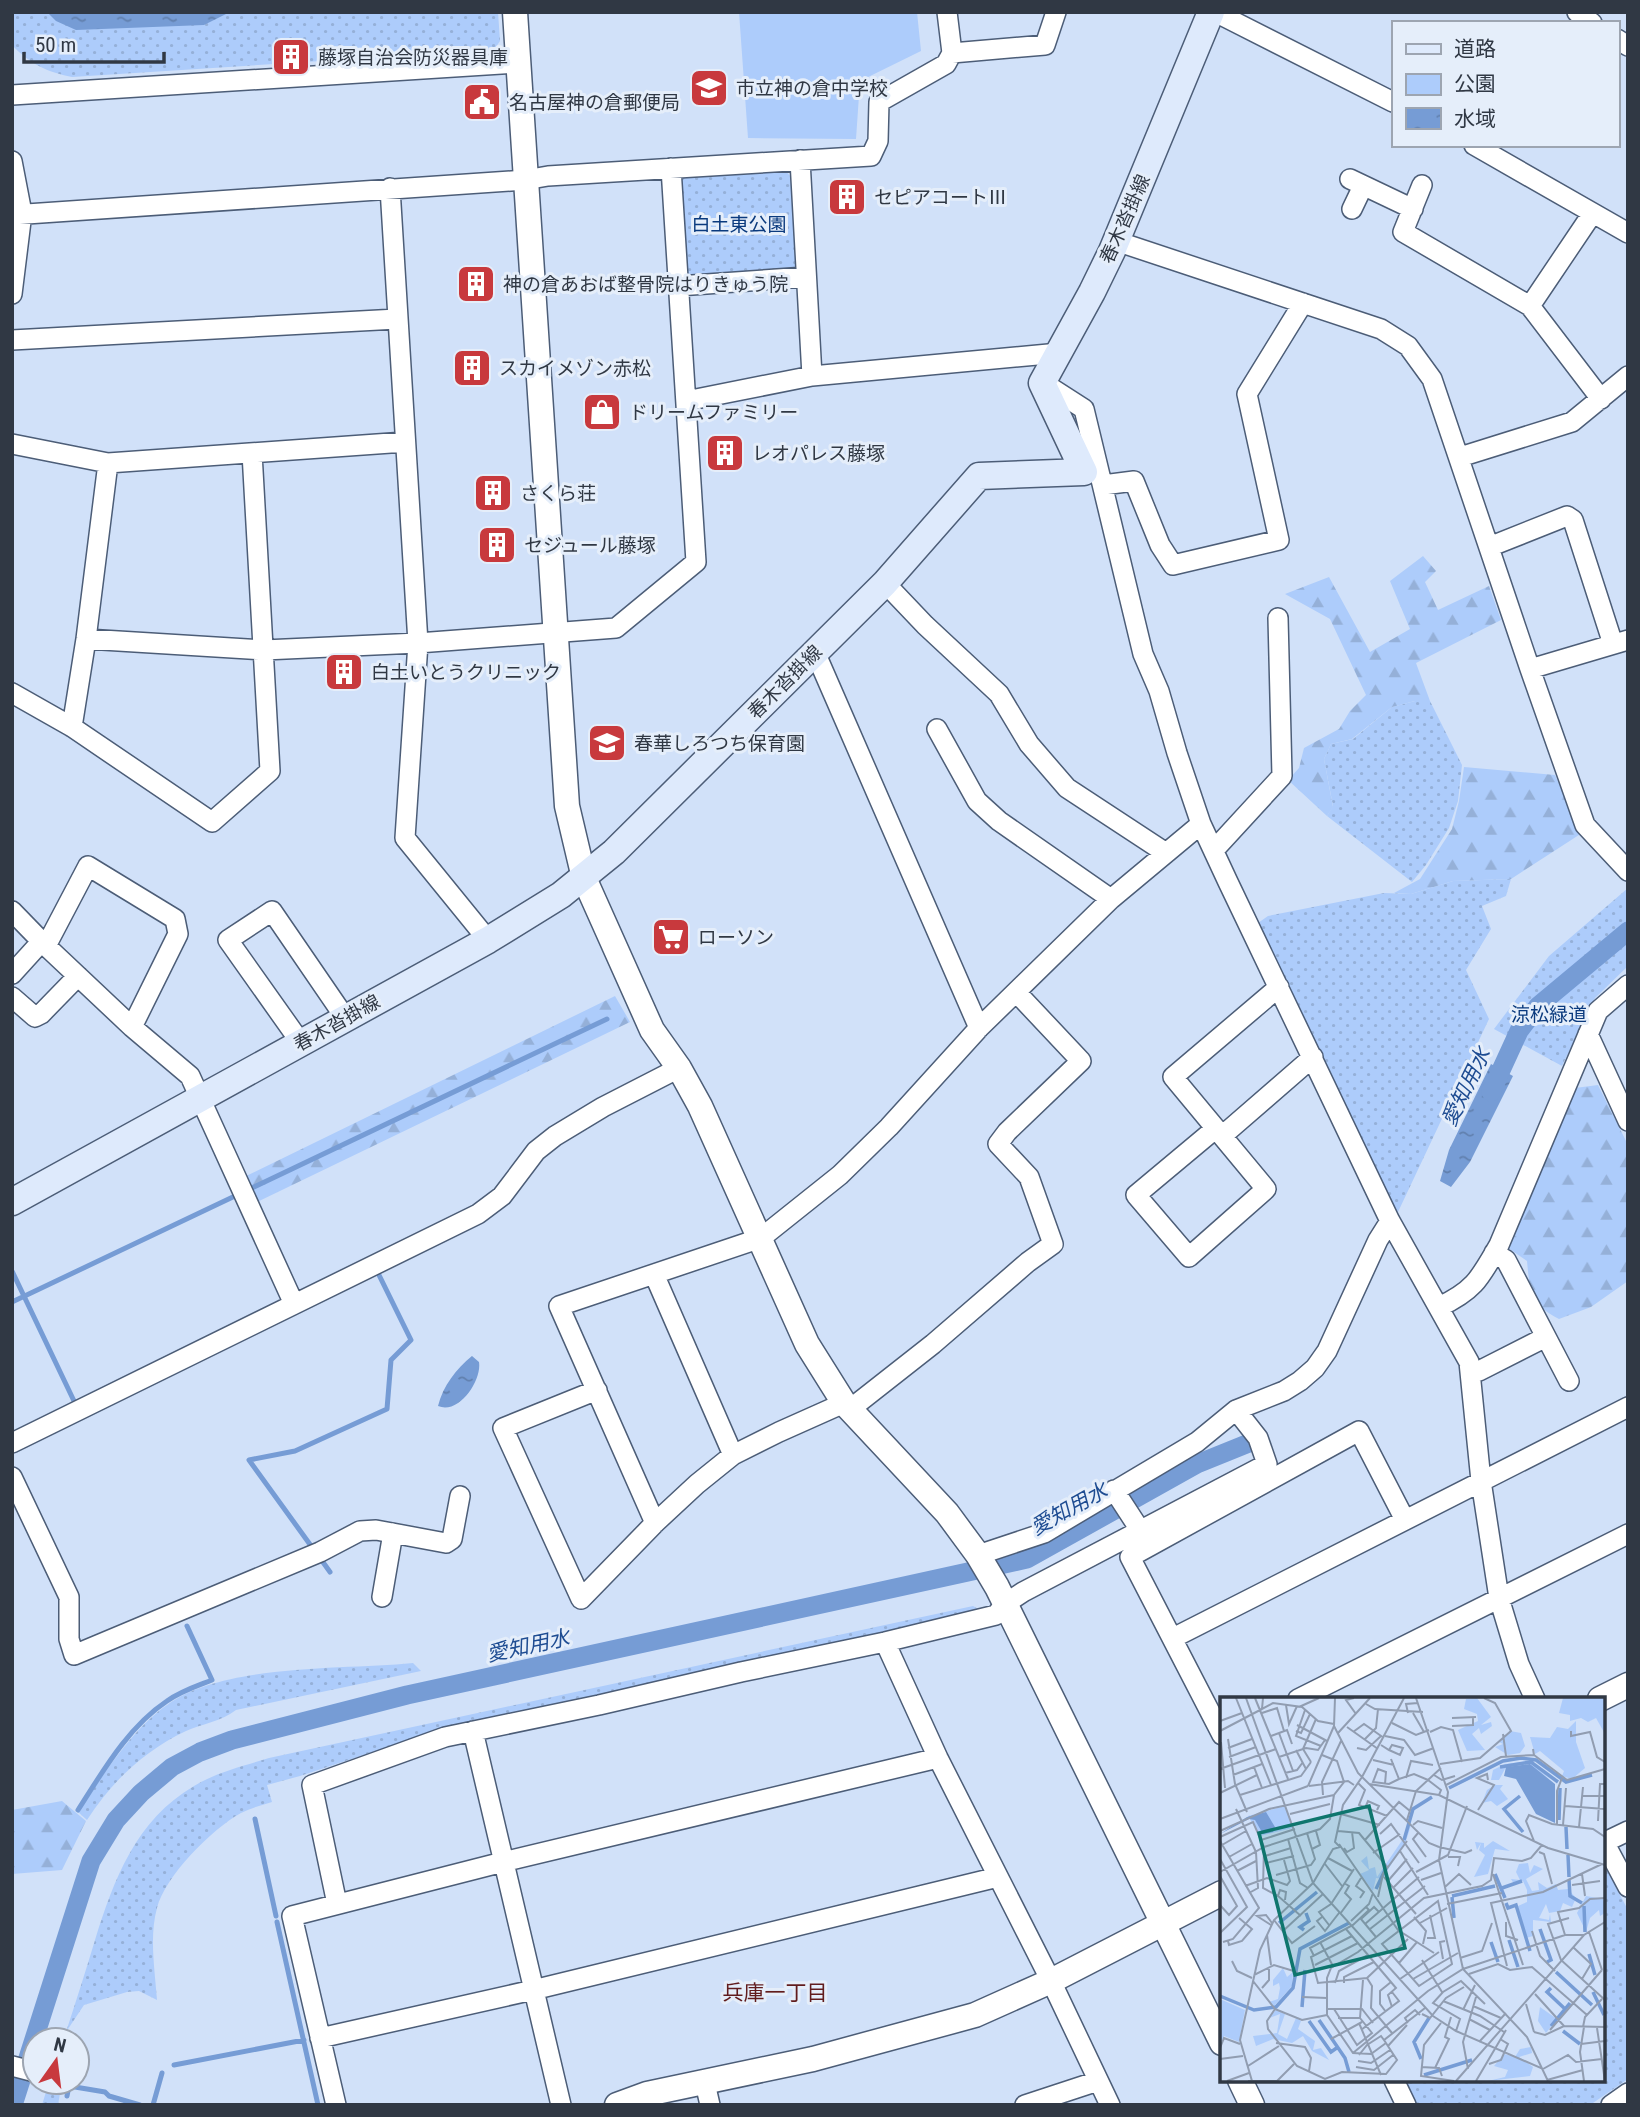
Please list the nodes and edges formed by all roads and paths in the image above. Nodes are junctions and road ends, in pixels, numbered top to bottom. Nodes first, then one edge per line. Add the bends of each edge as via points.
1 (515, 12) edge
2 (947, 12) edge
3 (1056, 12) edge
4 (1213, 12) edge
5 (952, 53) junction
6 (518, 62) junction
7 (12, 95) edge
8 (1392, 102) edge
9 (1477, 147) edge
10 (800, 160) junction
11 (12, 161) edge
12 (671, 168) junction
13 (525, 180) junction
14 (1422, 185) dead end
15 (390, 188) junction
16 (1352, 209) dead end
17 (1413, 209) junction
18 (17, 214) edge
19 (1592, 214) junction
20 (1628, 233) edge
21 (1116, 241) junction
22 (806, 277) junction
23 (678, 286) junction
24 (12, 295) edge
25 (1303, 303) junction
26 (1530, 306) junction
27 (397, 318) junction
28 (12, 340) edge
29 (1059, 353) junction
30 (812, 376) junction
31 (1628, 376) edge
32 (1042, 382) junction
33 (1601, 399) junction
34 (686, 401) junction
35 (405, 442) junction
36 (12, 444) edge
37 (252, 453) junction
38 (1460, 457) junction
39 (108, 463) junction
40 (1103, 485) junction
41 (1489, 547) junction
42 (885, 583) junction
43 (1278, 618) dead end
44 (555, 631) junction
45 (86, 639) junction
46 (1620, 642) edge
47 (418, 643) junction
48 (264, 650) junction
49 (815, 652) junction
50 (1530, 669) junction
51 (12, 693) edge
52 (72, 727) junction
53 (937, 729) dead end
54 (1201, 824) junction
55 (1214, 850) junction
56 (1166, 853) junction
57 (1628, 871) edge
58 (583, 878) junction
59 (1111, 899) junction
60 (12, 911) edge
61 (488, 940) junction
62 (44, 944) junction
63 (12, 974) edge
64 (78, 976) junction
65 (1628, 985) edge
66 (1279, 987) junction
67 (1017, 993) junction
68 (12, 997) edge
69 (346, 1019) junction
70 (132, 1027) junction
71 (979, 1028) junction
72 (1588, 1034) junction
73 (301, 1043) junction
74 (1313, 1058) junction
75 (678, 1068) junction
76 (200, 1098) junction
77 (1628, 1121) edge
78 (1219, 1133) junction
79 (12, 1202) edge
80 (1390, 1221) junction
81 (761, 1238) junction
82 (1494, 1253) junction
83 (654, 1274) junction
84 (294, 1304) junction
85 (1439, 1307) junction
86 (1546, 1337) junction
87 (1470, 1371) junction
88 (1569, 1381) dead end
89 (597, 1390) junction
90 (846, 1406) junction
91 (1628, 1407) edge
92 (1236, 1410) junction
93 (12, 1443) edge
94 (733, 1455) junction
95 (12, 1477) edge
96 (1480, 1482) junction
97 (1114, 1490) junction
98 (460, 1496) dead end
99 (1405, 1520) junction
100 (655, 1523) junction
101 (1140, 1530) junction
102 (393, 1533) junction
103 (1628, 1534) edge
104 (978, 1555) junction
105 (1001, 1596) junction
106 (382, 1597) dead end
107 (1499, 1598) junction
108 (1173, 1638) junction
109 (885, 1642) junction
110 (1628, 1685) edge
111 (1302, 1697) edge
112 (1534, 1697) edge
113 (1604, 1697) edge
114 (473, 1731) junction
115 (1220, 1731) edge
116 (938, 1758) junction
117 (1628, 1831) edge
118 (1605, 1842) edge
119 (1605, 1844) edge
120 (503, 1862) junction
121 (998, 1877) junction
122 (1628, 1887) edge
123 (1220, 1894) edge
124 (337, 1904) junction
125 (1162, 1922) junction
126 (1051, 1981) junction
127 (533, 1990) junction
128 (320, 2038) junction
129 (1220, 2039) edge
130 (1098, 2081) junction
131 (1241, 2082) edge
132 (1395, 2082) edge
133 (1628, 2093) edge
134 (708, 2094) edge
135 (336, 2105) edge
136 (561, 2105) edge
137 (617, 2105) edge
138 (1025, 2105) edge
139 (1110, 2105) edge
140 (1252, 2105) edge
141 (1406, 2105) edge
142 (1611, 2105) edge

1 - 6 street
2 - 5 street
3 - 5 street via 1045,45
4 - 8 street
4 - 21 main road, 春木沓掛線
5 - 10 street via 946,64 879,102 878,141 871,156
6 - 7 street
6 - 13 street
9 - 19 street
10 - 12 street
10 - 22 street
11 - 18 street
12 - 13 street
12 - 23 street
13 - 15 street
13 - 44 street
14 - 17 street
15 - 18 street
15 - 27 street
16 - 17 street via 1356,183
17 - 26 street via 1403,232
18 - 24 street
19 - 20 street
19 - 26 street
21 - 25 street
21 - 29 main road, 春木沓掛線
22 - 23 street
22 - 30 street
23 - 34 street
25 - 38 street via 1381,329 1408,346 1432,379
25 - 40 street via 1247,394 1279,540 1173,565 1134,481
26 - 33 street
27 - 28 street
27 - 35 street
29 - 30 street
29 - 32 main road, 春木沓掛線
30 - 34 street
31 - 33 street
32 - 40 street via 1084,409
32 - 42 main road, 春木沓掛線 via 1084,472 979,477
33 - 38 street via 1572,422
34 - 44 street via 696,562 616,628
35 - 37 street
35 - 47 street
36 - 39 street
37 - 39 street
37 - 48 street
38 - 41 street
39 - 45 street
40 - 54 street via 1143,654
41 - 46 street via 1567,516 1573,520
41 - 50 street
42 - 49 main road, 春木沓掛線
42 - 56 street via 999,694 1029,744 1067,788
43 - 55 street via 1282,776
44 - 47 street
44 - 58 street via 566,806
45 - 48 street
45 - 52 street
46 - 50 street
47 - 48 street
47 - 61 street via 405,838
48 - 52 street via 270,771 212,822
49 - 58 main road, 春木沓掛線
49 - 71 street
50 - 57 street via 1585,825
51 - 52 street
53 - 59 street via 977,801
54 - 55 street
54 - 56 street
55 - 66 street
56 - 59 street
58 - 61 main road, 春木沓掛線
58 - 75 street via 652,1030
59 - 67 street
60 - 62 street
61 - 69 main road, 春木沓掛線
62 - 63 street
62 - 64 street
62 - 70 street via 89,866 175,919 178,934
64 - 68 street via 35,1017
64 - 70 street
65 - 72 street via 1598,1010
66 - 74 street
66 - 78 street via 1173,1077
67 - 71 street
67 - 90 street via 1081,1061 998,1144 1029,1177 1053,1244 933,1344
69 - 73 main road, 春木沓掛線
69 - 73 street via 272,911 228,940
70 - 76 street via 190,1076
71 - 81 street via 841,1175
72 - 77 street
72 - 82 street
73 - 76 main road, 春木沓掛線
74 - 78 street
74 - 80 street
75 - 81 street
75 - 84 street via 555,1136 536,1152 502,1196 478,1214
76 - 79 main road, 春木沓掛線
76 - 84 street
78 - 78 street via 1266,1189 1189,1256 1136,1195
80 - 85 street
80 - 92 street via 1315,1368 1284,1391
81 - 83 street
81 - 90 street via 807,1344
82 - 85 street via 1463,1296
82 - 86 street via 1506,1260
83 - 89 street via 559,1306
83 - 94 street
84 - 93 street
85 - 87 street
86 - 87 street via 1479,1371
86 - 88 street
87 - 96 street
89 - 100 street
89 - 100 street via 503,1428 581,1599
90 - 94 street
90 - 104 street via 926,1488
91 - 96 street
92 - 97 street via 1197,1442
92 - 101 street via 1258,1438 1267,1464
94 - 100 street
95 - 102 street via 69,1597 69,1639 74,1655 360,1531
96 - 99 street
96 - 107 street
97 - 101 street
97 - 104 street via 1044,1533
98 - 102 street via 452,1539 446,1543
99 - 108 street
99 - 108 street via 1359,1432 1130,1557
101 - 105 street via 1023,1592
102 - 106 street
103 - 107 street
104 - 105 street
105 - 109 street via 996,1615
105 - 125 street
107 - 111 street
107 - 112 street
108 - 115 street
109 - 114 street
109 - 116 street
110 - 113 street
114 - 120 street
114 - 124 street via 312,1785
116 - 120 street
116 - 121 street
117 - 118 street
119 - 122 street
120 - 124 street
120 - 127 street
121 - 126 street
121 - 127 street
123 - 125 street
124 - 128 street via 292,1916
125 - 126 street
125 - 129 street
126 - 130 street
126 - 134 street via 975,2015 813,2059
127 - 128 street
127 - 136 street
128 - 135 street
130 - 138 street
130 - 139 street
131 - 140 street
132 - 141 street
133 - 142 street
134 - 137 street via 648,2094

